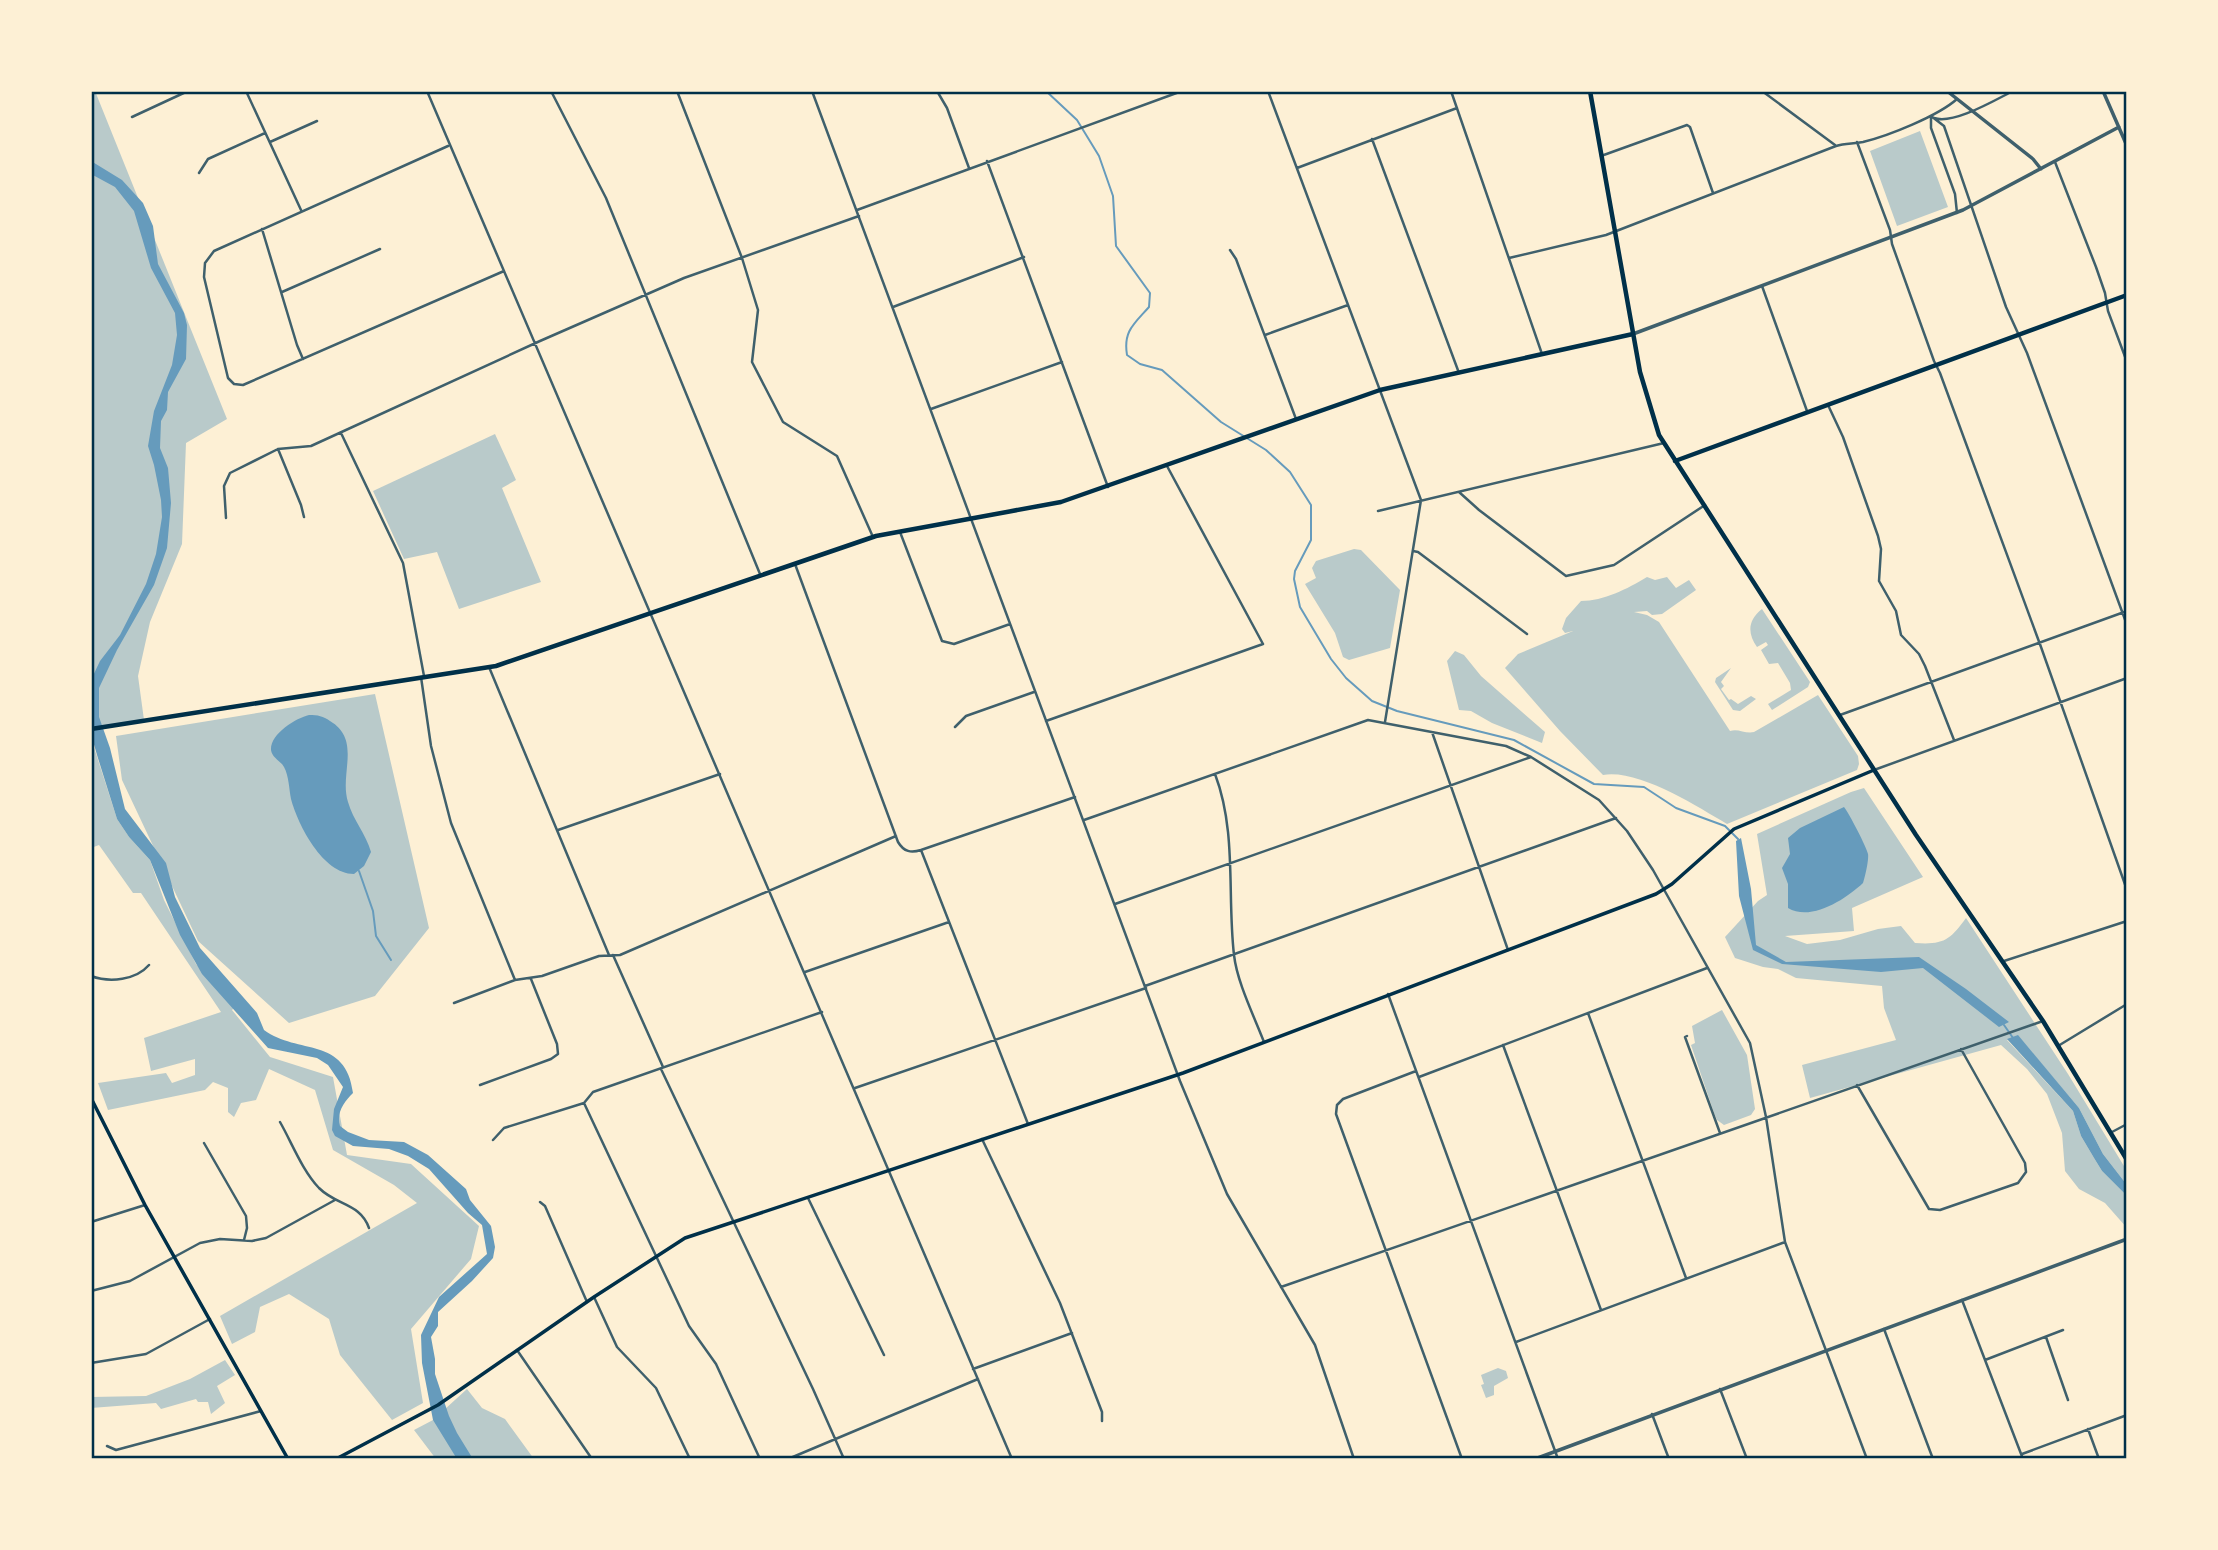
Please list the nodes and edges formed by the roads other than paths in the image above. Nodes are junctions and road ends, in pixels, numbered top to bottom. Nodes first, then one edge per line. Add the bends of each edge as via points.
1 (188, 91) edge
2 (246, 91) edge
3 (427, 91) edge
4 (551, 91) edge
5 (677, 91) edge
6 (812, 91) edge
7 (937, 91) edge
8 (1182, 91) edge
9 (1268, 91) edge
10 (1451, 91) edge
11 (1590, 91) edge
12 (1762, 91) edge
13 (1947, 91) edge
14 (2013, 91) edge
15 (2103, 91) edge
16 (1957, 99) junction
17 (1457, 108) junction
18 (1972, 110) junction
19 (1931, 116) junction
20 (132, 117) dead end
21 (317, 121) dead end
22 (2119, 127) junction
23 (265, 133) junction
24 (1372, 139) junction
25 (270, 142) junction
26 (1857, 142) junction
27 (450, 146) junction
28 (1836, 146) junction
29 (2127, 146) edge
30 (1601, 156) junction
31 (987, 161) junction
32 (2055, 162) junction
33 (970, 168) junction
34 (1297, 168) junction
35 (2041, 169) junction
36 (199, 173) dead end
37 (1713, 193) junction
38 (1970, 207) junction
39 (301, 210) junction
40 (857, 210) junction
41 (1957, 213) junction
42 (859, 216) junction
43 (262, 228) junction
44 (1614, 232) junction
45 (1891, 237) junction
46 (380, 249) dead end
47 (1230, 250) dead end
48 (1024, 257) junction
49 (741, 258) junction
50 (1509, 258) junction
51 (504, 271) junction
52 (1762, 286) junction
53 (282, 292) junction
54 (2127, 295) edge
55 (646, 296) junction
56 (2107, 302) junction
57 (1348, 305) junction
58 (893, 307) junction
59 (1633, 334) junction
60 (1264, 335) junction
61 (2018, 335) junction
62 (535, 344) junction
63 (1542, 354) junction
64 (303, 359) junction
65 (1062, 362) junction
66 (2127, 362) edge
67 (1936, 366) junction
68 (1459, 373) junction
69 (1380, 390) junction
70 (1828, 405) junction
71 (931, 410) junction
72 (1808, 413) junction
73 (1296, 419) junction
74 (341, 433) junction
75 (1664, 443) junction
76 (278, 449) junction
77 (1675, 461) junction
78 (1167, 466) junction
79 (1108, 487) junction
80 (1459, 492) junction
81 (1421, 500) junction
82 (1705, 505) junction
83 (1378, 511) dead end
84 (304, 517) dead end
85 (226, 518) dead end
86 (971, 518) junction
87 (900, 533) junction
88 (873, 537) junction
89 (1413, 551) junction
90 (795, 562) junction
91 (760, 574) junction
92 (2125, 612) edge
93 (651, 614) junction
94 (1011, 623) junction
95 (2127, 625) edge
96 (1527, 635) dead end
97 (2040, 643) junction
98 (489, 667) junction
99 (422, 677) junction
100 (2127, 678) edge
101 (1932, 682) junction
102 (1034, 692) junction
103 (2061, 702) junction
104 (1839, 715) junction
105 (1046, 721) junction
106 (1385, 722) junction
107 (956, 727) dead end
108 (91, 729) edge
109 (1432, 732) junction
110 (1954, 740) junction
111 (1531, 757) junction
112 (1874, 770) junction
113 (720, 774) junction
114 (1215, 774) junction
115 (1450, 784) junction
116 (1075, 797) junction
117 (1616, 818) junction
118 (1083, 820) junction
119 (558, 831) junction
120 (896, 836) junction
121 (921, 850) junction
122 (1230, 863) junction
123 (1479, 867) junction
124 (1665, 889) junction
125 (770, 890) junction
126 (2127, 890) edge
127 (1115, 904) junction
128 (2127, 921) edge
129 (950, 922) junction
130 (1508, 950) junction
131 (611, 955) junction
132 (1234, 955) junction
133 (2003, 961) junction
134 (149, 965) dead end
135 (1707, 968) junction
136 (805, 972) junction
137 (91, 976) edge
138 (531, 978) junction
139 (515, 980) junction
140 (1146, 987) junction
141 (1388, 994) junction
142 (454, 1003) dead end
143 (2127, 1004) edge
144 (822, 1012) junction
145 (1588, 1013) junction
146 (2043, 1021) junction
147 (1687, 1036) dead end
148 (996, 1040) junction
149 (1264, 1042) junction
150 (1503, 1045) junction
151 (2058, 1045) junction
152 (1961, 1049) junction
153 (662, 1068) junction
154 (1416, 1071) junction
155 (1178, 1075) junction
156 (1418, 1077) junction
157 (480, 1085) dead end
158 (1857, 1085) junction
159 (855, 1088) junction
160 (91, 1098) edge
161 (584, 1103) junction
162 (1766, 1117) junction
163 (280, 1122) dead end
164 (1028, 1124) junction
165 (2127, 1124) edge
166 (2111, 1132) junction
167 (1720, 1133) junction
168 (982, 1139) junction
169 (493, 1140) dead end
170 (204, 1143) dead end
171 (1642, 1160) junction
172 (2127, 1160) edge
173 (890, 1170) junction
174 (1556, 1190) junction
175 (808, 1198) junction
176 (335, 1200) junction
177 (540, 1202) dead end
178 (145, 1205) junction
179 (1471, 1220) junction
180 (91, 1222) edge
181 (734, 1222) junction
182 (369, 1228) dead end
183 (2127, 1239) edge
184 (244, 1241) junction
185 (1785, 1242) junction
186 (1386, 1250) junction
187 (175, 1255) junction
188 (656, 1256) junction
189 (1686, 1278) junction
190 (1281, 1287) junction
191 (91, 1291) edge
192 (594, 1297) junction
193 (1962, 1300) junction
194 (587, 1302) junction
195 (1601, 1310) junction
196 (210, 1319) junction
197 (1884, 1329) junction
198 (2063, 1331) dead end
199 (1072, 1333) junction
200 (2046, 1337) junction
201 (1515, 1342) junction
202 (517, 1350) junction
203 (1825, 1350) junction
204 (884, 1355) dead end
205 (1985, 1360) junction
206 (91, 1363) edge
207 (974, 1369) junction
208 (978, 1379) junction
209 (1720, 1389) junction
210 (2068, 1400) dead end
211 (261, 1411) junction
212 (1652, 1414) junction
213 (2127, 1415) edge
214 (1102, 1421) dead end
215 (2088, 1429) junction
216 (835, 1439) junction
217 (107, 1446) dead end
218 (1555, 1451) junction
219 (2022, 1457) edge
220 (288, 1459) edge
221 (336, 1459) edge
222 (592, 1459) edge
223 (691, 1459) edge
224 (760, 1459) edge
225 (788, 1459) edge
226 (844, 1459) edge
227 (1012, 1459) edge
228 (1354, 1459) edge
229 (1462, 1459) edge
230 (1535, 1459) edge
231 (1558, 1459) edge
232 (1669, 1459) edge
233 (1747, 1459) edge
234 (1867, 1459) edge
235 (1933, 1459) edge
236 (2099, 1459) edge

1 - 20 street
2 - 23 street
3 - 27 street
4 - 55 street via 606,198
5 - 49 street
6 - 40 street
7 - 33 street
8 - 31 street
9 - 34 street
10 - 17 street
11 - 30 main road
12 - 28 street
13 - 16 street
14 - 18 street
15 - 22 street
16 - 18 street
16 - 19 street
17 - 24 street
17 - 50 street
18 - 19 street via 1945,120
18 - 35 street
19 - 26 street
19 - 38 street via 1944,126
19 - 41 street
21 - 25 street
22 - 29 street
22 - 32 street
23 - 25 street
23 - 36 street via 208,159
24 - 34 street
24 - 68 street
25 - 39 street
26 - 28 street
26 - 45 street
27 - 39 street
27 - 51 street
28 - 37 street
30 - 37 street via 1687,125
30 - 44 main road
31 - 33 street
31 - 48 street
32 - 35 street
32 - 56 street
33 - 40 street
34 - 57 street
35 - 38 street
37 - 44 street
38 - 41 street
38 - 61 street
39 - 43 street
40 - 42 street
41 - 45 street
42 - 49 street
42 - 58 street
43 - 53 street
43 - 64 street via 214,251 204,270 228,378 234,384 245,384
44 - 50 street
44 - 59 main road
45 - 52 street
45 - 67 street
46 - 53 street
47 - 60 street
48 - 58 street
48 - 65 street
49 - 55 street
49 - 88 street via 758,310 752,362 783,422 837,456
50 - 63 street
51 - 62 street
51 - 64 street
52 - 59 street
52 - 72 street
53 - 64 street
54 - 56 main road
55 - 62 street
55 - 91 street
56 - 61 main road
56 - 66 street
57 - 60 street
57 - 69 street
58 - 71 street
59 - 63 main road
59 - 75 main road via 1641,377
60 - 73 street
61 - 67 main road
61 - 92 street
62 - 74 street
62 - 93 street
63 - 68 main road
65 - 71 street
65 - 79 street
67 - 70 main road
67 - 97 street
68 - 69 main road
69 - 73 main road
69 - 81 street
70 - 72 main road
70 - 101 street via 1878,536 1879,581 1896,611 1901,635 1919,654
71 - 86 street
72 - 77 main road
73 - 78 main road
74 - 76 street via 311,446
74 - 99 street via 403,563
75 - 77 main road
75 - 80 street
76 - 84 street
76 - 85 street via 230,473 224,485
77 - 82 main road
78 - 79 main road
78 - 105 street via 1263,644
79 - 86 main road via 1061,502
80 - 81 street
80 - 82 street via 1566,576 1614,565
81 - 83 street
81 - 89 street
82 - 104 main road
86 - 87 main road
86 - 94 street
87 - 88 main road
87 - 94 street via 942,641 954,644
88 - 90 main road
89 - 96 street
89 - 106 street
90 - 91 main road
90 - 120 street
91 - 93 main road
92 - 95 street
92 - 97 street
93 - 98 main road
93 - 113 street
94 - 102 street
97 - 101 street
97 - 103 street
98 - 99 main road
98 - 119 street
99 - 108 main road
99 - 139 street via 431,746 451,823
100 - 103 street
101 - 104 street
101 - 110 street
102 - 105 street
102 - 107 street via 966,716
103 - 110 street
103 - 126 street
104 - 112 main road
105 - 116 street
106 - 109 street
106 - 114 street via 1361,722
109 - 111 street via 1506,746
109 - 115 street
110 - 112 street
111 - 115 street
111 - 117 street via 1599,800
112 - 124 main road via 1734,829
112 - 133 main road
113 - 119 street
113 - 125 street
114 - 118 street
114 - 122 street via 1227,814
115 - 122 street
115 - 123 street
116 - 118 street
116 - 121 street
117 - 123 street
117 - 124 street
118 - 127 street
119 - 131 street
120 - 121 street via 904,850
120 - 125 street
121 - 129 street
122 - 127 street
122 - 132 street
123 - 130 street
123 - 132 street
124 - 130 main road
124 - 135 street
125 - 131 street
125 - 136 street
127 - 140 street
128 - 133 street
129 - 136 street
129 - 148 street
130 - 141 main road
131 - 138 street
131 - 153 street
132 - 140 street
132 - 149 street
133 - 146 main road
134 - 137 street via 143,972 117,980
135 - 145 street
135 - 162 street via 1750,1043
136 - 144 street
138 - 139 street
138 - 157 street via 558,1054
139 - 142 street
140 - 148 street
140 - 155 street
141 - 149 main road
141 - 154 street
143 - 151 street
144 - 153 street
144 - 159 street
145 - 150 street
145 - 171 street
146 - 151 main road
146 - 152 street
147 - 167 street
148 - 159 street
148 - 164 street
149 - 155 main road
150 - 156 street
150 - 174 street
151 - 166 main road
152 - 158 street
152 - 158 street via 2025,1163 2026,1172 2018,1183 1941,1210 1928,1209
153 - 161 street via 593,1092
153 - 181 street
154 - 156 street
154 - 186 street via 1343,1099 1336,1110
155 - 164 main road
155 - 190 street via 1227,1194
156 - 179 street
158 - 162 street
159 - 173 street
160 - 178 main road
161 - 169 street via 504,1128
161 - 188 street
162 - 167 street
162 - 185 street
163 - 176 street via 313,1180
164 - 168 main road
165 - 166 street
166 - 172 main road
167 - 171 street
168 - 173 main road
168 - 199 street
170 - 184 street via 246,1216
171 - 174 street
171 - 189 street
173 - 175 main road
173 - 207 street
174 - 179 street
174 - 195 street
175 - 181 main road
175 - 204 street
176 - 182 street via 362,1213
176 - 184 street via 266,1238
177 - 194 street
178 - 180 street
178 - 187 main road
179 - 186 street
179 - 201 street
181 - 188 main road via 685,1238
181 - 216 street
183 - 193 street
184 - 187 street via 210,1241
185 - 189 street
185 - 203 street
186 - 190 street
186 - 229 street
187 - 191 street via 130,1281
187 - 196 main road
188 - 192 main road
188 - 224 street via 689,1326 716,1364
189 - 195 street
190 - 228 street via 1315,1345
192 - 194 main road
192 - 223 street via 617,1347 656,1388
193 - 197 street
193 - 205 street
194 - 202 main road
195 - 201 street
196 - 206 street via 146,1354
196 - 211 main road
197 - 203 street
197 - 235 street
198 - 200 street
199 - 207 street
199 - 214 street
200 - 205 street
200 - 210 street
201 - 218 street
202 - 221 main road via 429,1410
202 - 222 street
203 - 209 street
203 - 234 street
205 - 219 street
207 - 208 street
208 - 216 street
208 - 227 street
209 - 212 street
209 - 233 street
211 - 217 street via 116,1450
211 - 220 main road
212 - 218 street
212 - 232 street
213 - 215 street
215 - 219 street
215 - 236 street
216 - 225 street
216 - 226 street
218 - 230 street
218 - 231 street

